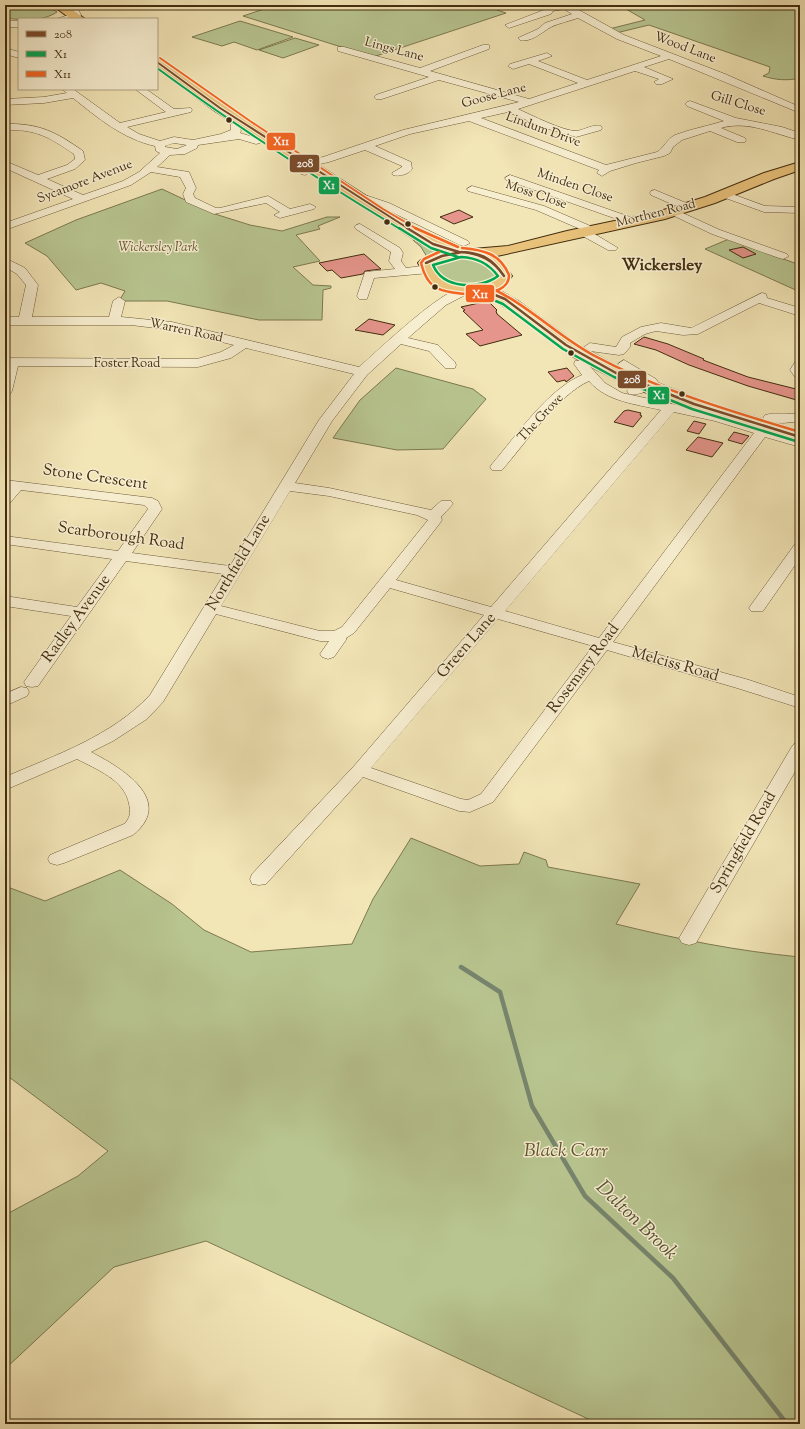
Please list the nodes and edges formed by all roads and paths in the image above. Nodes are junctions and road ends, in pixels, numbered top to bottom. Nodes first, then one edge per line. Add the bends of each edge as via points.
1 (58, 5) edge
2 (564, 6) edge
3 (74, 14) edge
4 (579, 15) junction
5 (63, 18) edge
6 (5, 24) edge
7 (18, 24) edge
8 (509, 25) dead end
9 (523, 38) dead end
10 (486, 47) dead end
11 (341, 49) dead end
12 (547, 56) dead end
13 (670, 56) junction
14 (529, 61) junction
15 (158, 63) edge
16 (513, 66) dead end
17 (634, 67) junction
18 (421, 71) junction
19 (158, 73) edge
20 (440, 76) junction
21 (659, 82) dead end
22 (587, 83) junction
23 (141, 90) edge
24 (71, 92) edge
25 (379, 97) dead end
26 (800, 100) edge
27 (5, 102) edge
28 (530, 102) junction
29 (690, 104) dead end
30 (787, 106) junction
31 (509, 109) junction
32 (187, 110) dead end
33 (800, 110) edge
34 (172, 112) junction
35 (470, 118) junction
36 (734, 121) junction
37 (120, 126) junction
38 (235, 126) junction
39 (5, 127) edge
40 (597, 128) dead end
41 (711, 128) junction
42 (222, 137) junction
43 (800, 137) edge
44 (741, 140) dead end
45 (256, 141) junction
46 (365, 146) junction
47 (164, 148) junction
48 (5, 164) edge
49 (800, 166) edge
50 (308, 168) junction
51 (149, 169) junction
52 (397, 173) dead end
53 (510, 178) dead end
54 (36, 179) junction
55 (472, 189) dead end
56 (655, 193) dead end
57 (724, 194) junction
58 (280, 195) dead end
59 (268, 198) junction
60 (82, 199) junction
61 (310, 207) dead end
62 (680, 210) junction
63 (800, 210) edge
64 (632, 222) junction
65 (5, 227) edge
66 (360, 227) dead end
67 (587, 231) junction
68 (612, 248) dead end
69 (466, 250) junction
70 (508, 250) junction
71 (782, 256) dead end
72 (5, 262) edge
73 (430, 270) junction
74 (500, 270) junction
75 (402, 271) junction
76 (473, 289) junction
77 (363, 296) dead end
78 (119, 301) dead end
79 (442, 302) junction
80 (800, 312) edge
81 (25, 319) junction
82 (5, 321) edge
83 (114, 321) junction
84 (398, 340) junction
85 (245, 343) junction
86 (621, 359) junction
87 (9, 362) edge
88 (580, 364) dead end
89 (450, 365) dead end
90 (800, 365) edge
91 (362, 372) junction
92 (800, 374) edge
93 (590, 376) junction
94 (634, 389) junction
95 (5, 391) edge
96 (670, 408) junction
97 (800, 417) edge
98 (766, 425) junction
99 (800, 427) edge
100 (800, 437) edge
101 (800, 443) edge
102 (497, 467) dead end
103 (11, 485) edge
104 (285, 486) junction
105 (5, 500) edge
106 (446, 504) dead end
107 (433, 516) junction
108 (5, 540) edge
109 (800, 547) edge
110 (123, 556) junction
111 (233, 571) junction
112 (387, 582) junction
113 (5, 601) edge
114 (212, 608) junction
115 (757, 608) dead end
116 (496, 612) junction
117 (82, 613) junction
118 (337, 636) junction
119 (603, 644) junction
120 (328, 654) dead end
121 (5, 701) edge
122 (800, 703) edge
123 (800, 748) edge
124 (77, 752) junction
125 (360, 770) junction
126 (5, 784) edge
127 (57, 859) dead end
128 (259, 878) dead end
129 (688, 938) dead end

1 - 3 main road
2 - 4 street, Wood Lane
2 - 8 street via 549,8 548,12
3 - 5 street
4 - 9 street via 548,25 541,31
4 - 13 street, Wood Lane via 613,34
6 - 7 street
10 - 18 street
11 - 18 street, Lings Lane
12 - 14 street
13 - 17 street, Goose Lane
13 - 30 street, Wood Lane
14 - 16 street
14 - 22 street
15 - 50 main road
17 - 21 street via 668,79
17 - 22 street, Goose Lane
18 - 20 street, Lings Lane
19 - 38 main road
20 - 25 street, Lings Lane
20 - 28 street, Lings Lane
22 - 28 street, Goose Lane
23 - 34 street
24 - 27 street via 44,100
24 - 37 street
26 - 30 street
28 - 31 street, Goose Lane
29 - 36 street, Gill Close
30 - 33 street, Wood Lane
31 - 35 street, Goose Lane
31 - 40 street via 576,134
32 - 34 street
34 - 37 street
35 - 41 street, Lindum Drive via 604,171 633,160 654,157 666,151 678,138
35 - 46 street, Goose Lane via 407,132
36 - 41 street, Lindum Drive
36 - 43 street, Gill Close via 782,130
37 - 47 street via 141,139
38 - 42 street via 236,131
38 - 45 main road
39 - 54 street via 33,127 43,130 78,153 80,160 75,165
41 - 44 street
42 - 45 street via 240,136
42 - 47 street via 192,144 168,140
45 - 50 main road
46 - 50 street, Goose Lane
46 - 52 street via 407,164 407,169
47 - 51 street, Sycamore Avenue
48 - 54 street
49 - 57 main road, Morthen Road
50 - 69 main road via 350,193 395,215 433,244
50 - 73 main road via 410,242
51 - 59 street via 184,174 191,188 188,197 214,211
51 - 60 street, Sycamore Avenue via 127,183
53 - 64 street, Minden Close
54 - 60 street
55 - 67 street, Moss Close via 540,208
56 - 62 street
57 - 62 main road, Morthen Road
57 - 63 street via 764,209
58 - 59 street
59 - 61 street via 285,214
60 - 65 street, Sycamore Avenue
62 - 64 main road, Morthen Road
62 - 71 street via 716,232
64 - 67 main road, Morthen Road
66 - 75 street via 396,250 394,261
67 - 68 street, Moss Close
67 - 70 main road, Morthen Road
69 - 70 main road, Morthen Road
69 - 73 main road via 442,256
69 - 74 main road via 490,258
70 - 74 main road via 502,254
72 - 81 street via 21,271 32,285
73 - 75 street
73 - 76 main road via 450,288
73 - 79 street
74 - 76 main road via 495,284
74 - 86 main road via 518,295 539,314 590,347
75 - 77 street via 369,275
76 - 79 street, Northfield Lane via 453,295
76 - 94 main road via 503,296 567,346
78 - 83 street
79 - 84 street, Northfield Lane
80 - 86 street via 760,298 694,331 647,328 624,341
81 - 82 street, Warren Road
81 - 83 street, Warren Road
83 - 85 street, Warren Road via 172,326
84 - 89 street via 433,348
84 - 91 street, Northfield Lane
85 - 87 street, Foster Road via 226,355 198,363
85 - 91 street, Warren Road
86 - 94 street via 649,380 650,383
86 - 98 main road
87 - 95 street
88 - 93 street
90 - 92 street via 796,370
91 - 104 street, Northfield Lane via 326,420
93 - 94 street via 609,392
93 - 102 street, The Grove via 581,379 552,404
94 - 96 street
94 - 100 main road
96 - 98 street
96 - 116 street, Green Lane
97 - 98 street
98 - 99 main road
98 - 101 street
98 - 119 street, Rosemary Road
103 - 105 street, Stone Crescent
103 - 110 street, Stone Crescent via 147,501 153,504 156,509 154,513
104 - 107 street via 345,495 421,511
104 - 111 street, Northfield Lane
106 - 107 street
107 - 112 street via 434,523
108 - 110 street, Scarborough Road
109 - 115 street
110 - 111 street, Scarborough Road
110 - 117 street, Radley Avenue
111 - 114 street, Northfield Lane
112 - 116 street, Melciss Road
112 - 118 street via 348,630
113 - 117 street
114 - 118 street via 320,636
114 - 124 street, Northfield Lane via 154,702 126,726
116 - 119 street, Melciss Road
116 - 125 street, Green Lane
117 - 121 street, Radley Avenue via 26,687
118 - 120 street via 338,640
119 - 122 street, Melciss Road
119 - 125 street, Rosemary Road via 487,798 479,803 470,806 459,805
123 - 129 street, Springfield Road
124 - 126 street, Northfield Lane
124 - 127 street via 104,766 131,787 137,794 139,816 127,831
125 - 128 street, Green Lane

